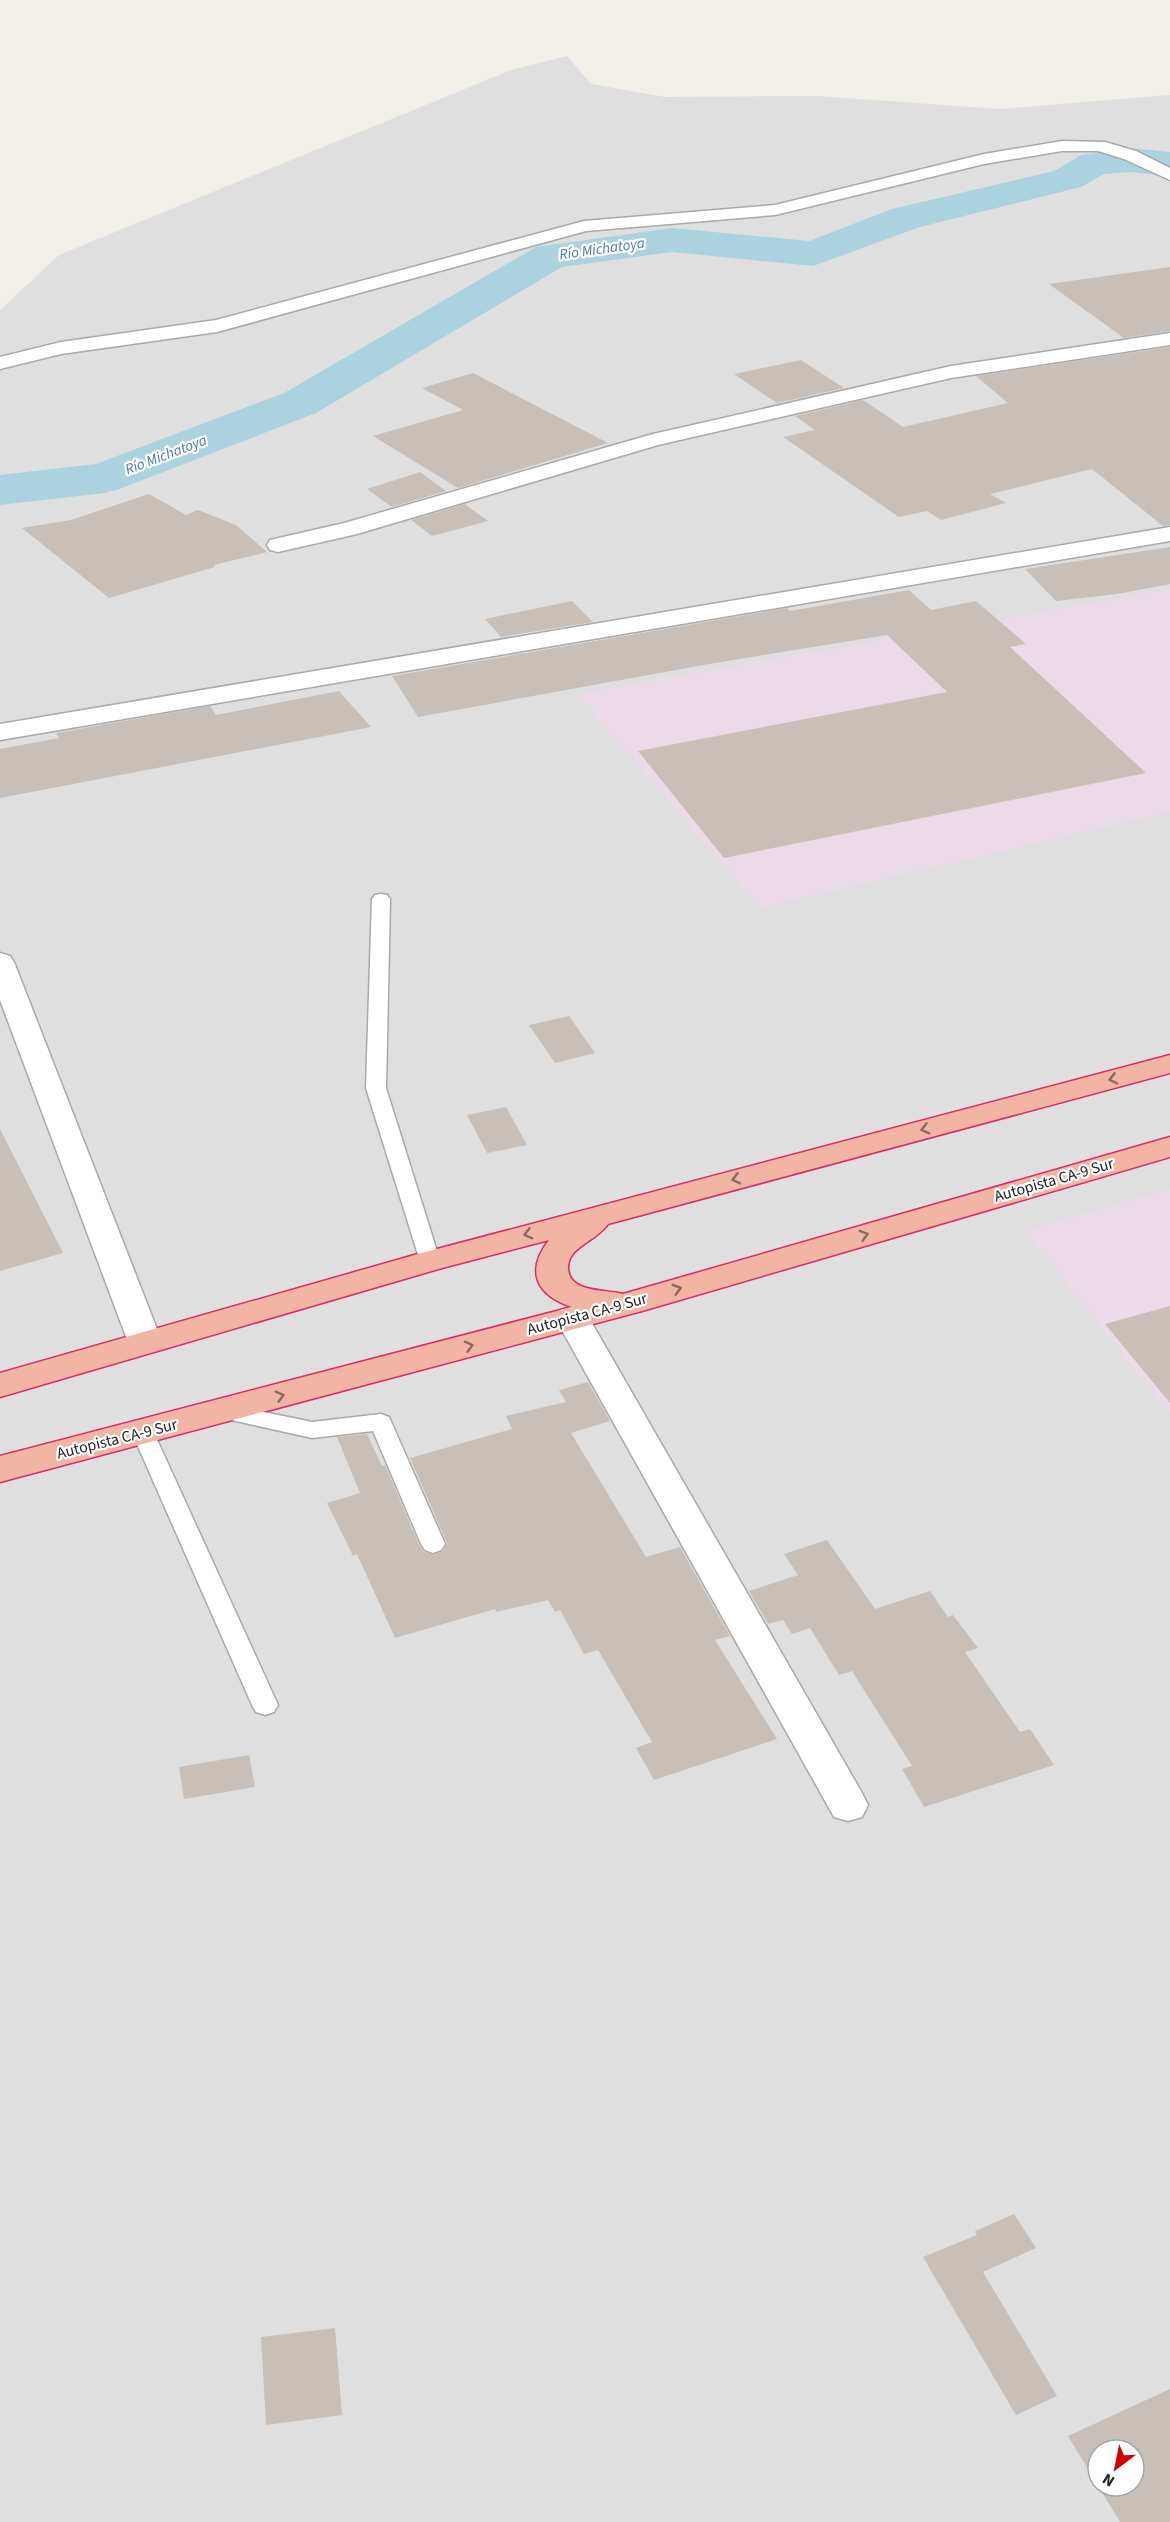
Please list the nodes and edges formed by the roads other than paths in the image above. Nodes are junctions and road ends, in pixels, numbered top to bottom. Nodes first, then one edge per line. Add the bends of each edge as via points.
1 (1170, 175) edge
2 (1170, 339) edge
3 (0, 363) edge
4 (1170, 534) edge
5 (278, 545) dead end
6 (0, 732) edge
7 (381, 899) dead end
8 (0, 962) edge
9 (1170, 1064) edge
10 (1170, 1147) edge
11 (603, 1214) junction
12 (430, 1261) junction
13 (630, 1303) junction
14 (572, 1318) junction
15 (146, 1342) junction
16 (0, 1385) edge
17 (221, 1412) junction
18 (143, 1432) junction
19 (0, 1469) edge
20 (433, 1544) dead end
21 (265, 1705) dead end
22 (848, 1805) dead end

1 - 3 street via 1130,155 1099,146 1062,146 984,159 775,210 584,226 217,326 62,348
2 - 5 street via 951,372 687,432
4 - 6 street
7 - 12 lane via 376,1088
8 - 15 street
9 -> 11 highway
13 -> 10 highway, Autopista CA-9 Sur
11 -> 12 highway
11 - 13 highway via 562,1245 553,1257 551,1273 558,1285 578,1297
12 - 15 highway
13 - 14 highway, Autopista CA-9 Sur
17 -> 14 highway, Autopista CA-9 Sur
14 - 22 street
15 - 16 highway
17 - 18 highway, Autopista CA-9 Sur
17 - 20 lane via 312,1430 381,1422
18 - 19 highway, Autopista CA-9 Sur
18 - 21 lane

